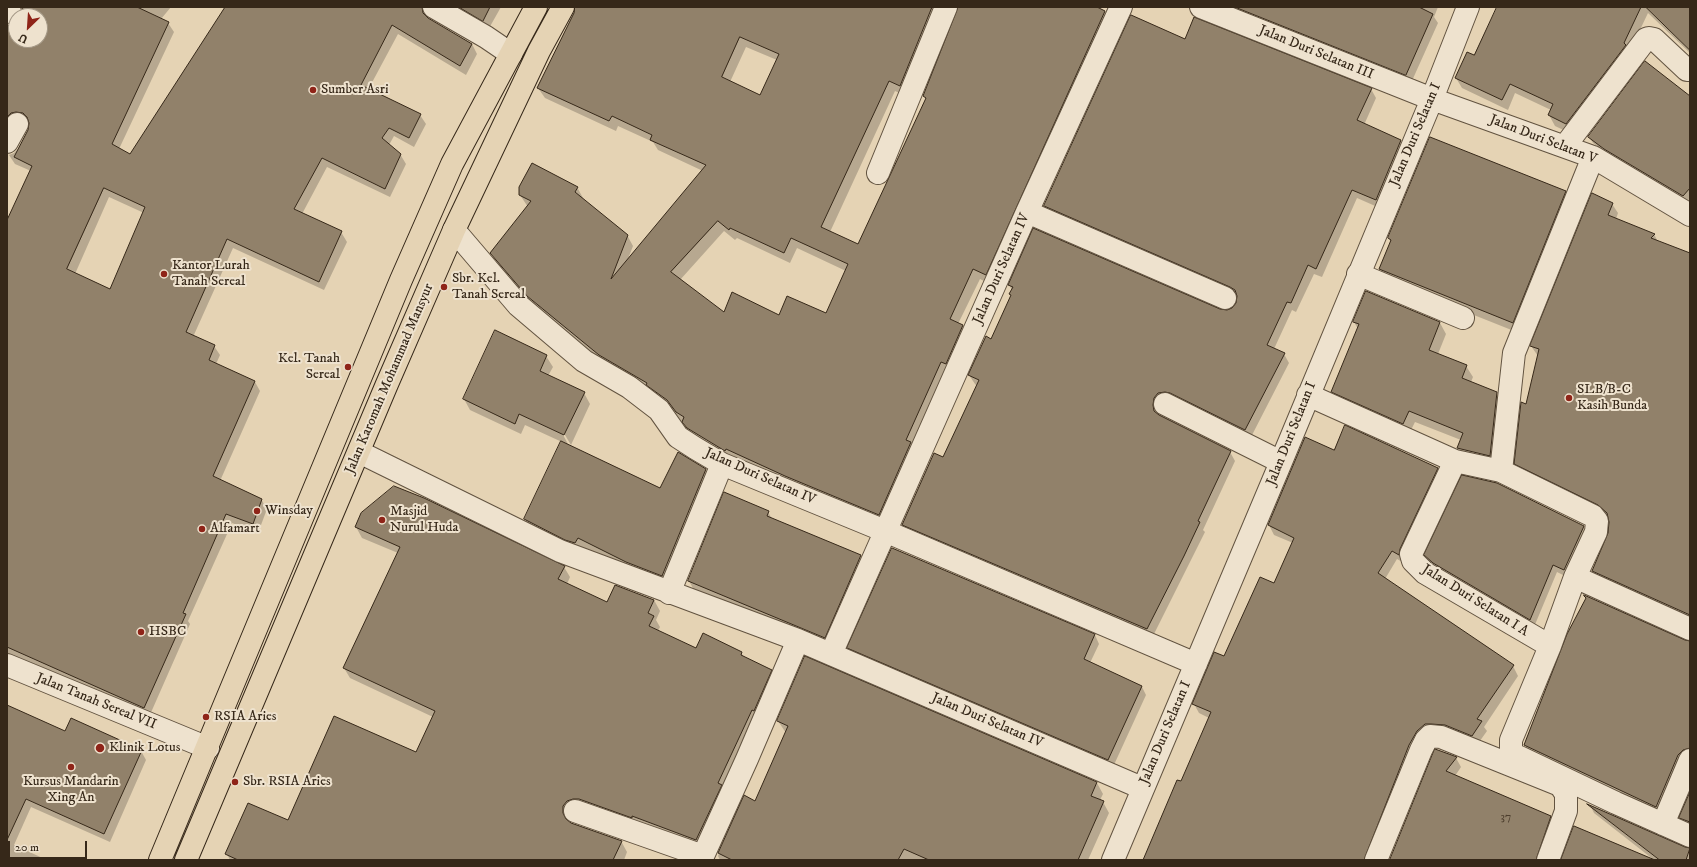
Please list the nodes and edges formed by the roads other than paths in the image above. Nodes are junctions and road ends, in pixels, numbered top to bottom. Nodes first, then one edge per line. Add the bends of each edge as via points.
1 (434, 7) edge
2 (536, 7) edge
3 (563, 7) edge
4 (946, 7) edge
5 (1121, 7) edge
6 (1201, 7) edge
7 (1468, 7) edge
8 (511, 54) junction
9 (1690, 70) edge
10 (1432, 99) junction
11 (1565, 146) junction
12 (1593, 157) junction
13 (878, 173) dead end
14 (1027, 212) junction
15 (1690, 215) edge
16 (454, 230) junction
17 (1358, 274) junction
18 (1225, 298) dead end
19 (1462, 318) dead end
20 (370, 356) junction
21 (395, 366) junction
22 (1308, 395) junction
23 (1165, 404) dead end
24 (359, 452) junction
25 (1455, 461) junction
26 (1281, 462) junction
27 (722, 464) junction
28 (1501, 471) junction
29 (885, 531) junction
30 (1575, 577) junction
31 (669, 593) junction
32 (1690, 629) edge
33 (798, 640) junction
34 (1550, 646) junction
35 (831, 654) junction
36 (1196, 664) junction
37 (7, 665) edge
38 (208, 748) junction
39 (230, 756) junction
40 (1690, 760) edge
41 (1142, 788) junction
42 (575, 811) dead end
43 (1663, 824) junction
44 (1690, 836) edge
45 (708, 858) edge
46 (160, 860) edge
47 (186, 860) edge
48 (1113, 860) edge
49 (1376, 860) edge
50 (1548, 860) edge

1 - 8 street
2 - 8 main road, Jalan Karomah Mohammad Mansyur
3 - 16 main road, Jalan Karomah Mohammad Mansyur via 539,51
4 - 13 street
5 - 14 street, Jalan Duri Selatan IV
6 - 10 street, Jalan Duri Selatan III
7 - 10 street, Jalan Duri Selatan I
8 - 20 main road, Jalan Karomah Mohammad Mansyur via 452,164
9 - 11 street via 1654,38 1646,39
10 - 11 street, Jalan Duri Selatan V
10 - 17 street, Jalan Duri Selatan I
11 - 12 street, Jalan Duri Selatan V
12 - 15 street, Jalan Duri Selatan V
12 - 28 street via 1514,353
14 - 18 street
14 - 29 street, Jalan Duri Selatan IV
16 - 21 main road, Jalan Karomah Mohammad Mansyur
16 - 27 street, Jalan Duri Selatan IV via 518,304 584,361 629,387 659,410 678,437
17 - 19 street
17 - 22 street, Jalan Duri Selatan I
20 - 21 main road
20 - 38 main road, Jalan Karomah Mohammad Mansyur
21 - 24 main road, Jalan Karomah Mohammad Mansyur
22 - 25 street
22 - 26 street, Jalan Duri Selatan I
23 - 26 street
24 - 31 street, Jalan Duri Selatan IV via 560,551
24 - 39 main road, Jalan Karomah Mohammad Mansyur
25 - 28 street
25 - 34 street, Jalan Duri Selatan I A via 1411,554 1413,562 1425,573
26 - 36 street, Jalan Duri Selatan I
27 - 29 street, Jalan Duri Selatan IV
27 - 31 street
28 - 30 street via 1593,516 1597,521 1596,532
29 - 35 street, Jalan Duri Selatan IV
29 - 36 street, Jalan Duri Selatan IV
30 - 32 street
30 - 34 street
31 - 33 street, Jalan Duri Selatan IV
33 - 35 street, Jalan Duri Selatan IV
33 - 45 street
34 - 43 street via 1511,740 1513,754
35 - 41 street, Jalan Duri Selatan IV
36 - 41 street, Jalan Duri Selatan I
37 - 38 street, Jalan Tanah Sereal VII
38 - 39 main road
38 - 46 main road, Jalan Karomah Mohammad Mansyur
39 - 47 main road, Jalan Karomah Mohammad Mansyur
40 - 43 street
41 - 48 street, Jalan Duri Selatan I
42 - 45 street
43 - 44 street
49 - 50 street via 1426,740 1430,736 1441,736 1560,786 1566,794 1566,811

